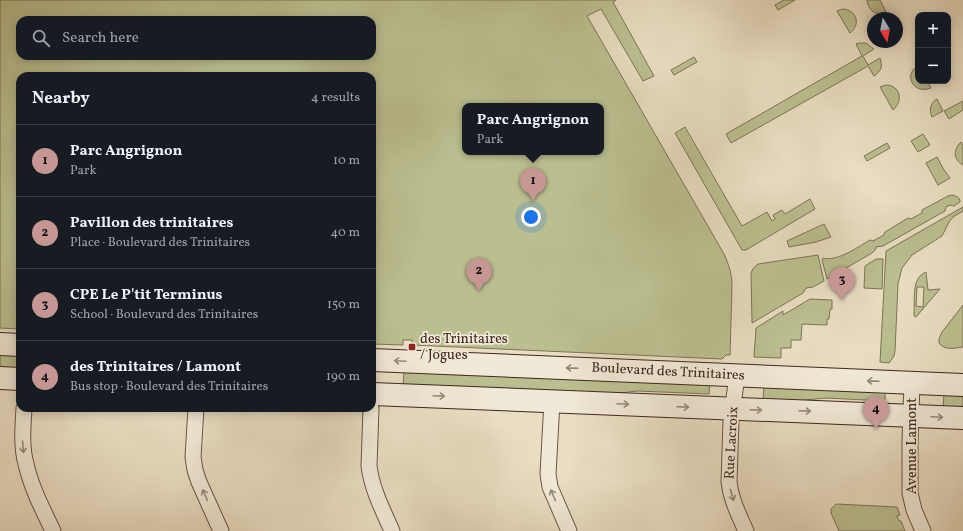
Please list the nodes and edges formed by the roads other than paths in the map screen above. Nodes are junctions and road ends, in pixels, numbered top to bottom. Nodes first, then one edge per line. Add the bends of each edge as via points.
1 (0, 344) edge
2 (16, 345) edge
3 (376, 360) edge
4 (737, 375) junction
5 (0, 378) edge
6 (16, 379) edge
7 (912, 383) junction
8 (963, 386) edge
9 (376, 394) edge
10 (552, 401) junction
11 (732, 409) junction
12 (24, 412) edge
13 (196, 412) edge
14 (371, 412) edge
15 (911, 415) junction
16 (963, 418) edge
17 (53, 531) edge
18 (221, 531) edge
19 (392, 531) edge
20 (569, 531) edge
21 (746, 531) edge
22 (923, 531) edge

1 - 2 main road
4 -> 3 main road, Boulevard des Trinitaires
7 -> 4 main road, Boulevard des Trinitaires
4 - 11 street, Rue Lacroix
5 - 6 main road
7 - 8 main road, Boulevard des Trinitaires
7 - 15 street, Avenue Lamont
9 -> 10 main road
10 -> 11 main road
20 -> 10 street via 550,487 548,474
11 -> 15 main road
11 -> 21 street, Rue Lacroix via 730,491
12 -> 17 street via 23,440 26,464 33,487
18 -> 13 street via 194,470
14 - 19 street via 371,481
15 -> 16 main road
15 - 22 street, Avenue Lamont via 910,494

